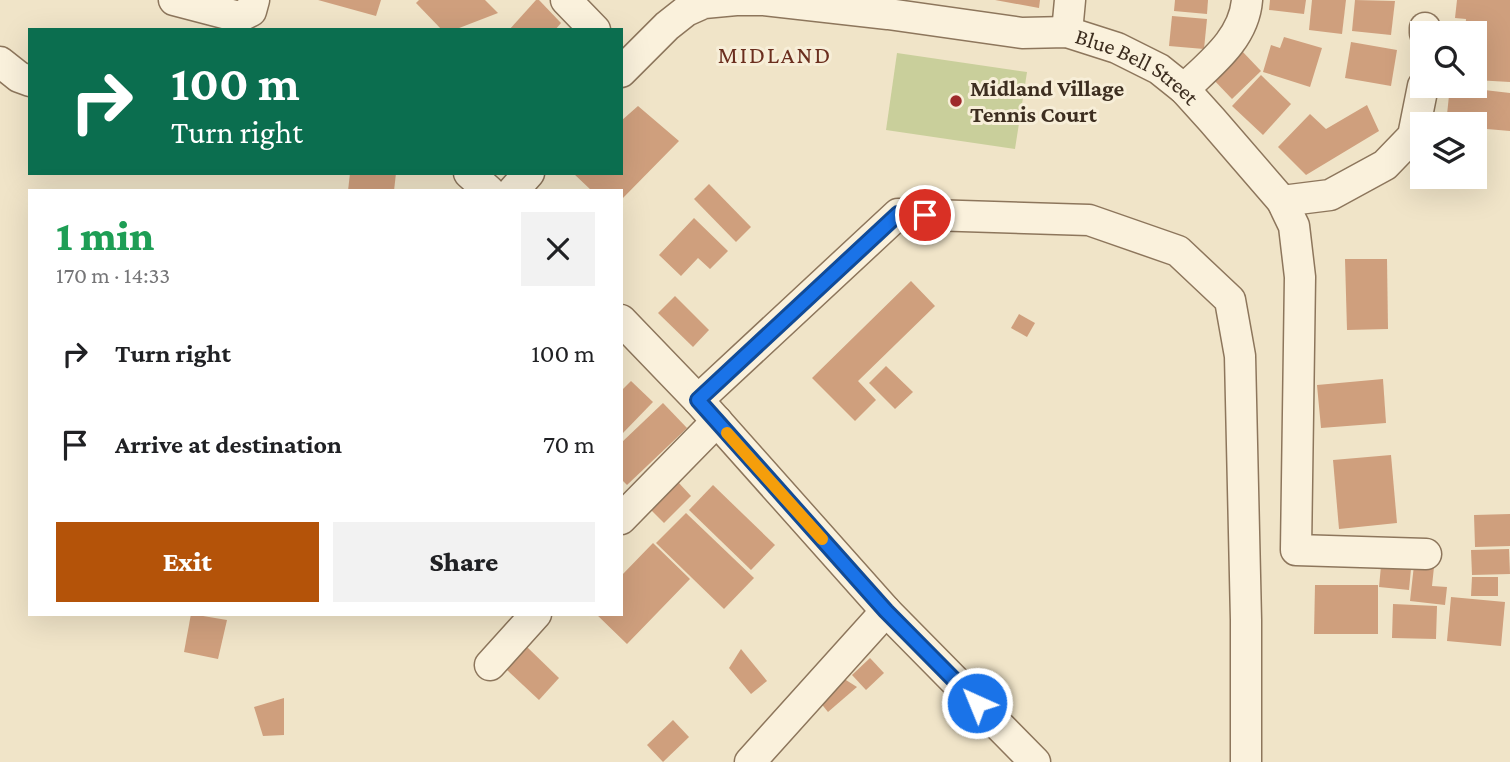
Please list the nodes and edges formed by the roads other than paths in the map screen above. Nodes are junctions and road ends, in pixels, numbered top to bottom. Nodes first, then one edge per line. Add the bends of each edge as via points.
1 (174, 0) edge
2 (254, 0) edge
3 (566, 0) edge
4 (1070, 0) edge
5 (1247, 0) edge
6 (704, 2) edge
7 (888, 7) edge
8 (593, 28) edge
9 (1067, 32) junction
10 (0, 62) edge
11 (624, 64) edge
12 (28, 79) edge
13 (1184, 89) junction
14 (1421, 98) edge
15 (471, 175) edge
16 (527, 175) edge
17 (487, 189) edge
18 (515, 189) edge
19 (1282, 201) junction
20 (626, 334) edge
21 (708, 411) junction
22 (623, 517) edge
23 (1426, 554) dead end
24 (886, 611) junction
25 (534, 616) edge
26 (490, 664) dead end
27 (750, 762) edge
28 (1035, 762) edge
29 (1246, 762) edge

1 - 2 street via 239,17 251,11
3 - 8 street
4 - 9 street
5 - 13 street via 1245,14 1224,52
6 - 7 street, Blue Bell Street via 764,0
6 - 11 street, Blue Bell Street via 686,11
7 - 9 street, Blue Bell Street via 1022,33
9 - 13 street, Blue Bell Street via 1128,53
10 - 12 street
13 - 19 street, Blue Bell Street
14 - 19 street via 1413,136 1385,165 1330,195
15 - 17 street
16 - 18 street
19 - 23 street, Blue Bell Street via 1294,226 1300,277 1296,550
20 - 21 street
21 - 22 street
21 - 24 street
21 - 29 street via 898,214 1089,220 1178,251 1230,300 1240,356
24 - 27 street
24 - 28 street
25 - 26 street

